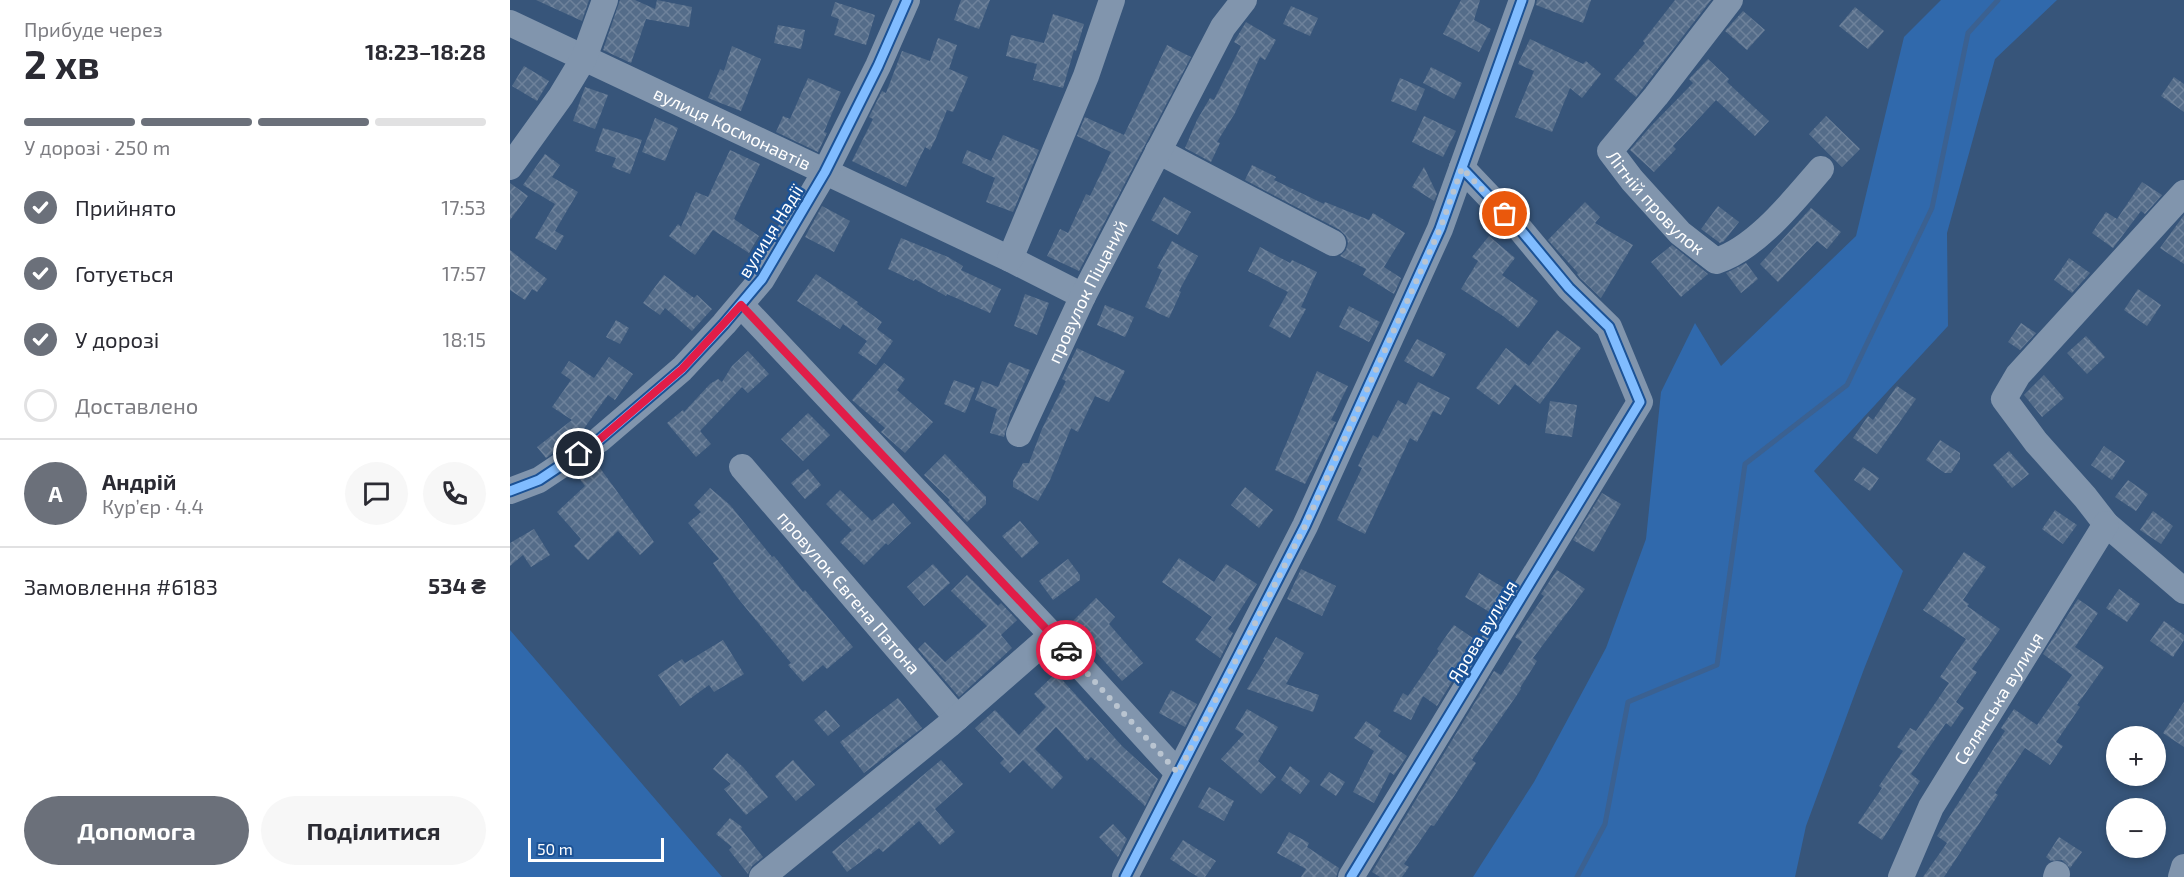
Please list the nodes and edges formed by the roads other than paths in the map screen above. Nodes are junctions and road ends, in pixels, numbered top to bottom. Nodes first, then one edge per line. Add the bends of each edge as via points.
1 (605, 0) edge
2 (907, 0) edge
3 (1112, 0) edge
4 (1244, 0) edge
5 (1522, 0) edge
6 (1730, 0) edge
7 (510, 23) edge
8 (584, 58) junction
9 (1158, 152) junction
10 (510, 167) edge
11 (1462, 168) junction
12 (1821, 169) dead end
13 (825, 172) junction
14 (2184, 193) edge
15 (1333, 243) dead end
16 (1010, 259) junction
17 (1083, 297) junction
18 (741, 305) junction
19 (1019, 434) dead end
20 (742, 467) dead end
21 (510, 491) edge
22 (2106, 524) junction
23 (2184, 591) edge
24 (1052, 635) junction
25 (957, 718) junction
26 (1178, 773) junction
27 (2184, 867) edge
28 (762, 877) edge
29 (1125, 877) edge
30 (1351, 877) edge
31 (1901, 877) edge
32 (2181, 877) edge

1 - 8 street
2 - 13 street, вулиця Надії
3 - 16 street via 1086,76
4 - 9 street, провулок Піщаний via 1223,27
5 - 11 street
6 - 12 street, Літній провулок via 1610,151 1680,233 1716,261 1729,257 1759,234
7 - 8 street, вулиця Космонавтів
8 - 10 street
8 - 13 street, вулиця Космонавтів
9 - 15 street
9 - 17 street, провулок Піщаний
11 - 26 street via 1440,229 1305,526
11 - 30 street, Ярова вулиця via 1609,327 1640,402
13 - 16 street, вулиця Космонавтів
13 - 18 street, вулиця Надії via 762,279
14 - 22 street via 2018,375 2004,399
16 - 17 street, вулиця Космонавтів
17 - 19 street, провулок Піщаний
18 - 21 street, вулиця Надії via 682,369 599,440 539,480
18 - 24 street
20 - 25 street, провулок Євгена Патона
22 - 23 street
22 - 31 street, Селянська вулиця via 1931,807
24 - 25 street
24 - 26 street
25 - 28 street
26 - 29 street
27 - 32 street

